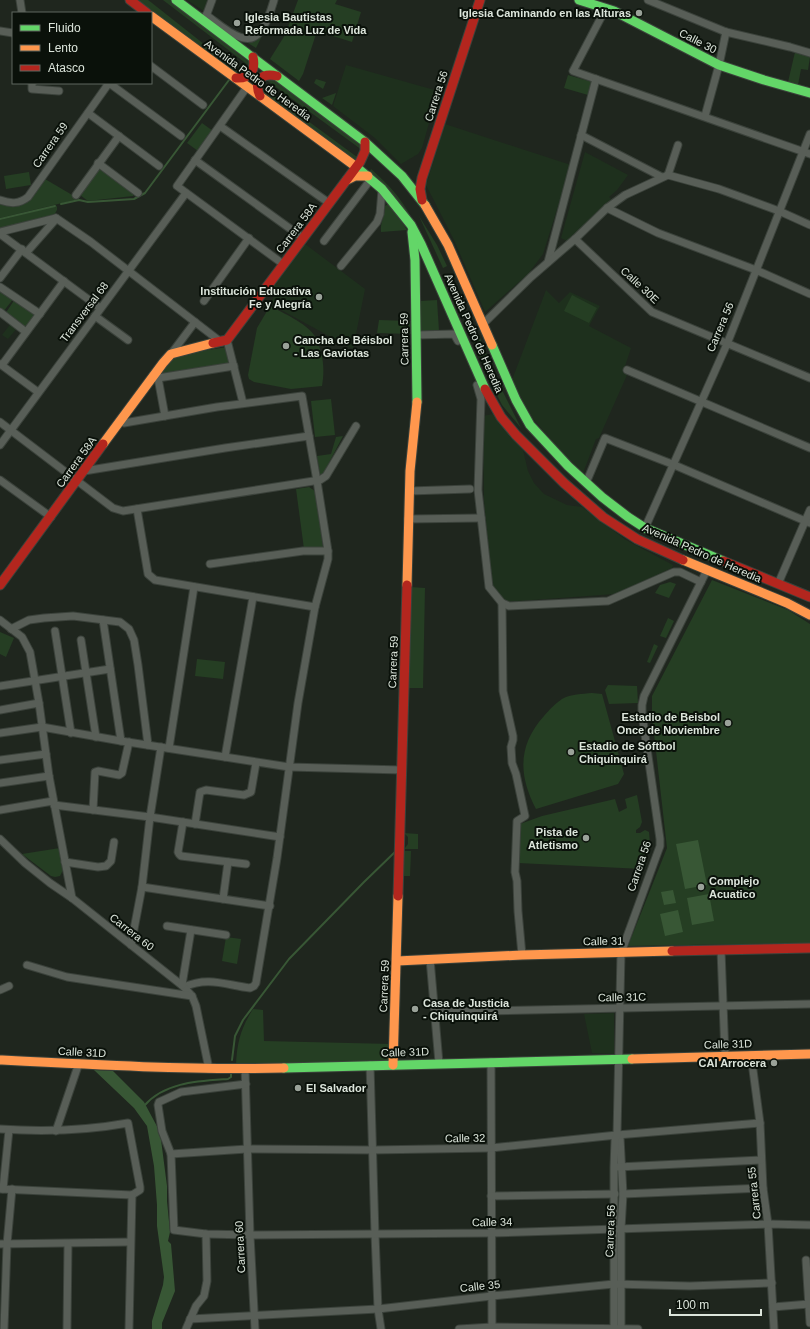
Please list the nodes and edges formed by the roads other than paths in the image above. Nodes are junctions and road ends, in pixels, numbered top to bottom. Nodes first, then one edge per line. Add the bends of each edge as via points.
1 (20, 0) edge
2 (130, 0) edge
3 (176, 0) edge
4 (212, 0) edge
5 (274, 0) edge
6 (474, 0) edge
7 (480, 0) edge
8 (648, 0) edge
9 (584, 1) edge
10 (606, 8) junction
11 (22, 12) edge
12 (144, 12) edge
13 (205, 18) junction
14 (152, 19) edge
15 (0, 31) edge
16 (726, 32) junction
17 (12, 33) edge
18 (810, 53) edge
19 (253, 57) junction
20 (719, 65) junction
21 (152, 67) edge
22 (277, 76) junction
23 (236, 78) junction
24 (596, 78) junction
25 (108, 84) edge
26 (110, 84) edge
27 (32, 86) edge
28 (247, 87) junction
29 (60, 91) dead end
30 (810, 92) edge
31 (260, 96) junction
32 (203, 105) dead end
33 (88, 113) junction
34 (705, 116) junction
35 (220, 126) junction
36 (810, 134) edge
37 (582, 135) junction
38 (119, 136) junction
39 (181, 136) dead end
40 (366, 142) junction
41 (678, 145) dead end
42 (807, 153) edge
43 (344, 159) junction
44 (195, 160) junction
45 (98, 163) junction
46 (158, 166) dead end
47 (356, 168) junction
48 (665, 176) junction
49 (369, 178) junction
50 (347, 180) junction
51 (407, 182) junction
52 (382, 188) junction
53 (138, 193) dead end
54 (186, 193) junction
55 (76, 195) dead end
56 (391, 199) junction
57 (0, 200) edge
58 (422, 200) junction
59 (329, 203) junction
60 (382, 204) junction
61 (607, 208) junction
62 (779, 211) junction
63 (56, 218) junction
64 (411, 225) junction
65 (810, 225) edge
66 (0, 233) edge
67 (249, 238) junction
68 (303, 238) junction
69 (575, 239) junction
70 (324, 241) dead end
71 (24, 251) junction
72 (426, 253) junction
73 (415, 260) junction
74 (548, 262) junction
75 (283, 264) junction
76 (341, 266) dead end
77 (756, 270) junction
78 (128, 272) junction
79 (0, 278) edge
80 (64, 282) junction
81 (0, 287) edge
82 (810, 294) edge
83 (204, 301) dead end
84 (100, 308) junction
85 (0, 312) edge
86 (40, 314) junction
87 (95, 316) junction
88 (195, 322) junction
89 (483, 324) junction
90 (26, 332) junction
91 (417, 335) junction
92 (128, 340) dead end
93 (224, 341) junction
94 (727, 344) junction
95 (171, 354) junction
96 (1, 364) edge
97 (234, 366) junction
98 (627, 370) dead end
99 (155, 377) junction
100 (810, 378) edge
101 (38, 392) junction
102 (700, 401) junction
103 (243, 403) junction
104 (164, 416) junction
105 (120, 420) junction
106 (0, 422) edge
107 (356, 426) dead end
108 (11, 430) junction
109 (309, 436) junction
110 (0, 445) edge
111 (810, 448) edge
112 (672, 464) junction
113 (84, 471) junction
114 (0, 480) edge
115 (77, 481) junction
116 (317, 481) junction
117 (586, 483) junction
118 (470, 489) dead end
119 (409, 492) junction
120 (137, 509) junction
121 (810, 510) edge
122 (51, 517) junction
123 (481, 518) junction
124 (408, 519) junction
125 (807, 522) edge
126 (645, 528) junction
127 (328, 551) junction
128 (210, 564) dead end
129 (707, 570) junction
130 (701, 582) junction
131 (778, 584) junction
132 (0, 585) edge
133 (194, 588) junction
134 (253, 597) junction
135 (810, 597) edge
136 (502, 603) junction
137 (315, 607) junction
138 (810, 615) edge
139 (0, 620) edge
140 (103, 620) junction
141 (11, 629) junction
142 (55, 631) dead end
143 (81, 640) dead end
144 (110, 668) junction
145 (86, 672) junction
146 (62, 676) junction
147 (35, 680) junction
148 (0, 686) edge
149 (39, 703) junction
150 (0, 710) edge
151 (42, 727) junction
152 (0, 733) edge
153 (71, 733) junction
154 (96, 737) junction
155 (125, 742) junction
156 (148, 745) junction
157 (165, 748) junction
158 (46, 754) junction
159 (225, 757) junction
160 (0, 760) edge
161 (256, 763) junction
162 (289, 767) junction
163 (402, 770) junction
164 (49, 776) junction
165 (0, 783) edge
166 (54, 803) junction
167 (0, 810) edge
168 (93, 810) junction
169 (150, 817) junction
170 (183, 822) junction
171 (195, 824) junction
172 (280, 837) junction
173 (0, 839) edge
174 (114, 842) dead end
175 (65, 862) junction
176 (228, 862) junction
177 (246, 864) dead end
178 (142, 887) junction
179 (72, 898) junction
180 (223, 899) junction
181 (270, 906) junction
182 (168, 926) dead end
183 (191, 930) junction
184 (226, 935) dead end
185 (130, 945) junction
186 (810, 948) edge
187 (721, 950) junction
188 (621, 953) junction
189 (522, 955) junction
190 (430, 959) junction
191 (397, 961) junction
192 (27, 965) dead end
193 (9, 986) dead end
194 (183, 986) junction
195 (0, 990) edge
196 (192, 996) junction
197 (810, 1004) edge
198 (724, 1006) junction
199 (620, 1008) junction
200 (435, 1012) junction
201 (810, 1054) edge
202 (725, 1055) junction
203 (751, 1055) junction
204 (619, 1059) junction
205 (0, 1060) edge
206 (491, 1062) junction
207 (79, 1063) junction
208 (439, 1063) junction
209 (370, 1065) junction
210 (393, 1065) junction
211 (209, 1068) junction
212 (245, 1068) junction
213 (246, 1084) junction
214 (760, 1123) junction
215 (0, 1129) edge
216 (9, 1130) junction
217 (56, 1131) junction
218 (617, 1135) junction
219 (491, 1148) junction
220 (247, 1149) junction
221 (372, 1150) junction
222 (170, 1154) junction
223 (761, 1160) junction
224 (617, 1167) junction
225 (763, 1188) junction
226 (1, 1189) edge
227 (12, 1189) junction
228 (618, 1194) junction
229 (132, 1195) junction
230 (491, 1196) junction
231 (768, 1224) junction
232 (810, 1226) edge
233 (617, 1229) junction
234 (492, 1233) junction
235 (206, 1234) junction
236 (374, 1234) junction
237 (250, 1235) junction
238 (130, 1242) junction
239 (4, 1244) edge
240 (68, 1244) junction
241 (806, 1260) dead end
242 (772, 1282) junction
243 (617, 1284) junction
244 (3, 1292) edge
245 (492, 1296) junction
246 (809, 1304) junction
247 (773, 1307) junction
248 (378, 1309) junction
249 (254, 1315) junction
250 (190, 1318) junction
251 (810, 1323) edge
252 (492, 1328) edge
253 (617, 1328) edge
254 (4, 1329) edge
255 (67, 1329) edge
256 (129, 1329) edge
257 (186, 1329) edge
258 (255, 1329) edge
259 (381, 1329) edge
260 (459, 1329) edge
261 (638, 1329) edge
262 (774, 1329) edge

1 - 11 street
2 - 12 main road, Avenida Pedro de Heredia
3 - 13 main road, Avenida Pedro de Heredia
4 - 13 street
5 - 13 street via 262,30 257,36 248,39 237,36
6 - 51 main road, Carrera 56 via 416,177
7 - 58 main road, Carrera 56 via 422,178
8 - 16 street
9 - 10 main road, Calle 30
10 - 20 main road, Calle 30
10 - 24 street via 573,71
13 - 19 main road, Avenida Pedro de Heredia
14 - 23 main road, Avenida Pedro de Heredia
15 - 17 street
16 - 18 street
16 - 20 street
19 - 22 main road, Avenida Pedro de Heredia
19 - 23 main road via 255,66 252,74
20 - 30 main road, Calle 30
20 - 34 street
21 - 32 street
22 - 31 main road via 265,74 258,80 256,88
22 - 40 main road, Avenida Pedro de Heredia
23 - 28 main road, Avenida Pedro de Heredia
24 - 34 street
24 - 37 street
25 - 33 street, Carrera 59
26 - 39 street
27 - 29 street
28 - 31 main road, Avenida Pedro de Heredia
28 - 35 street
31 - 43 main road, Avenida Pedro de Heredia
33 - 38 street
33 - 57 street, Carrera 59 via 28,197 14,203
34 - 42 street
35 - 44 street
35 - 59 street
36 - 42 street, Carrera 56
37 - 48 street
37 - 74 street
38 - 45 street
38 - 46 street
40 - 47 main road, Carrera 58A via 364,155
40 - 51 main road, Avenida Pedro de Heredia
41 - 48 street
42 - 62 street, Carrera 56
43 - 47 main road, Avenida Pedro de Heredia
43 - 50 main road
44 - 54 street via 177,186
44 - 68 street
45 - 53 street
45 - 55 street
47 - 49 main road, Avenida Pedro de Heredia
47 - 50 main road, Carrera 58A
48 - 61 street via 625,195
48 - 62 street via 719,189
49 - 50 main road via 354,176
49 - 52 main road, Avenida Pedro de Heredia
49 - 70 street
50 - 59 main road, Carrera 58A
51 - 58 main road, Avenida Pedro de Heredia
52 - 56 main road, Avenida Pedro de Heredia
52 - 60 street
54 - 67 street
54 - 78 street, Transversal 68
56 - 60 street
56 - 64 main road, Avenida Pedro de Heredia
58 - 89 main road, Avenida Pedro de Heredia via 448,245
59 - 68 main road, Carrera 58A
60 - 76 street via 377,222
61 - 69 street
61 - 77 street via 658,233
62 - 65 street
62 - 77 street, Carrera 56
63 - 66 street
63 - 71 street
63 - 78 street
64 - 72 main road, Avenida Pedro de Heredia
64 - 73 main road, Carrera 59
66 - 71 street
67 - 75 street
67 - 83 street
68 - 75 main road, Carrera 58A
69 - 74 street
69 - 94 street, Calle 30E via 652,312
71 - 79 street
71 - 80 street
72 - 73 main road via 420,253
72 - 129 main road, Avenida Pedro de Heredia via 487,392 501,417 516,435 568,487 612,523 648,544
73 - 91 main road, Carrera 59
74 - 89 street
75 - 93 main road, Carrera 58A
77 - 82 street
77 - 94 street, Carrera 56
78 - 84 street, Transversal 68
78 - 88 street
80 - 84 street
80 - 86 street
81 - 86 street
84 - 87 street, Transversal 68
85 - 90 street
86 - 90 street
87 - 92 street
87 - 101 street, Transversal 68
88 - 93 street
88 - 95 street, Carrera 58A
89 - 117 main road, Avenida Pedro de Heredia via 516,400 530,425
90 - 96 street
91 - 119 main road, Carrera 59 via 417,409
91 - 123 street via 454,334 479,391 481,399 478,490
93 - 95 main road
93 - 97 street
94 - 100 street, Calle 30E
94 - 102 street, Carrera 56
95 - 99 main road, Carrera 58A
96 - 101 street
97 - 99 street
97 - 103 street
98 - 102 street
99 - 104 street
99 - 105 main road, Carrera 58A
101 - 108 street, Transversal 68
102 - 111 street
102 - 112 street, Carrera 56
103 - 104 street
103 - 109 street via 302,396
104 - 105 street via 124,423
105 - 113 main road, Carrera 58A
106 - 108 street
107 - 116 street via 326,476
108 - 110 street, Transversal 68
108 - 115 street
109 - 113 street
109 - 116 street
112 - 117 street via 605,438
112 - 125 street
112 - 126 street, Carrera 56
113 - 115 main road, Carrera 58A
114 - 122 street
115 - 120 street via 113,508 124,511
115 - 122 main road, Carrera 58A
116 - 120 street
116 - 127 street
117 - 126 main road, Avenida Pedro de Heredia
118 - 119 street
119 - 124 main road, Carrera 59
120 - 133 street via 148,574 155,580
121 - 125 street
122 - 132 main road, Carrera 58A
123 - 124 street
123 - 136 street via 489,587
124 - 163 main road, Carrera 59
125 - 131 street
126 - 131 main road, Avenida Pedro de Heredia
127 - 128 street via 303,551
127 - 137 street via 325,573
129 - 130 street, Carrera 56
129 - 138 main road, Avenida Pedro de Heredia
130 - 136 street via 680,572 674,572 608,601 509,606
130 - 188 street, Carrera 56 via 644,696 642,705 660,846
131 - 135 main road, Avenida Pedro de Heredia
133 - 134 street
133 - 157 street
134 - 137 street
134 - 159 street
136 - 189 street via 503,691 513,736 512,764 525,816 517,821 515,872
137 - 162 street
139 - 141 street
140 - 141 street via 73,616 44,618 29,620
140 - 144 street
140 - 156 street via 120,622 129,629 134,640
141 - 147 street via 22,636 30,652
142 - 146 street
143 - 145 street
144 - 145 street
144 - 155 street
145 - 146 street
145 - 154 street
146 - 147 street
146 - 153 street
147 - 148 street
147 - 149 street
149 - 150 street
149 - 151 street
151 - 152 street
151 - 153 street
151 - 158 street
153 - 154 street
154 - 155 street
155 - 156 street
155 - 168 street via 122,774 95,772
156 - 157 street
157 - 159 street
157 - 169 street
158 - 160 street
158 - 164 street
159 - 161 street
161 - 162 street
161 - 171 street via 250,793 244,795 206,790 200,792
162 - 163 street
162 - 172 street
163 - 191 main road, Carrera 59
164 - 165 street
164 - 166 street
166 - 167 street
166 - 168 street
166 - 175 street
168 - 169 street
169 - 170 street
169 - 178 street
170 - 171 street
170 - 176 street via 179,854 181,856
171 - 172 street
172 - 181 street
173 - 179 street, Carrera 60 via 25,863
174 - 175 street via 111,861 106,866
175 - 179 street
176 - 177 street
176 - 180 street
178 - 180 street
178 - 185 street
179 - 185 street, Carrera 60
180 - 181 street
181 - 194 street via 254,986 250,988 199,982
182 - 183 street
183 - 184 street
183 - 194 street
185 - 194 street, Carrera 60
186 - 187 main road, Calle 31
187 - 188 main road, Calle 31
187 - 198 street
188 - 189 main road, Calle 31
188 - 199 street, Carrera 56
189 - 190 main road, Calle 31
190 - 191 main road, Calle 31
190 - 200 street
191 - 210 main road, Carrera 59
192 - 196 street via 67,978
193 - 195 street
194 - 196 street, Carrera 60
196 - 211 street, Carrera 60
197 - 198 street, Calle 31C
198 - 199 street, Calle 31C
198 - 202 street
199 - 200 street, Calle 31C
199 - 204 street, Carrera 56
200 - 208 street
201 - 203 main road, Calle 31D
202 - 203 main road, Calle 31D
202 - 204 main road, Calle 31D
203 - 214 street, Carrera 55
204 - 206 main road, Calle 31D
204 - 218 street, Carrera 56
205 - 207 main road, Calle 31D
206 - 208 main road, Calle 31D
206 - 219 street
207 - 211 main road, Calle 31D
207 - 217 street
208 - 210 main road, Calle 31D
209 - 210 main road, Calle 31D
209 - 212 main road, Calle 31D
209 - 221 street
211 - 212 main road, Calle 31D
212 - 213 street, Carrera 60
213 - 220 street, Carrera 60
213 - 222 street via 181,1092 159,1102 162,1131
214 - 218 street, Calle 32
214 - 223 street, Carrera 55
215 - 216 street
216 - 217 street
216 - 226 street
217 - 229 street via 84,1130 128,1123 140,1187 140,1190
218 - 219 street, Calle 32
218 - 224 street, Carrera 56 via 620,1137
219 - 221 street, Calle 32
219 - 230 street
220 - 221 street, Calle 32
220 - 222 street, Calle 32
220 - 237 street, Carrera 60
221 - 236 street
222 - 235 street, Calle 34 via 174,1230
223 - 224 street
223 - 225 street, Carrera 55
224 - 228 street, Carrera 56
225 - 228 street
225 - 231 street, Carrera 55
226 - 227 street
227 - 229 street
227 - 239 street
228 - 230 street
228 - 233 street, Carrera 56
229 - 238 street
230 - 234 street
231 - 232 street, Calle 34
231 - 233 street, Calle 34
231 - 242 street, Carrera 55
233 - 234 street, Calle 34
233 - 243 street, Carrera 56
234 - 236 street, Calle 34
234 - 245 street
235 - 237 street, Calle 34
235 - 250 street via 207,1281 204,1296
236 - 237 street, Calle 34
236 - 248 street
237 - 249 street, Carrera 60
238 - 240 street
238 - 256 street
239 - 240 street
239 - 244 street
240 - 255 street
241 - 246 street
242 - 243 street, Calle 35 via 690,1286
242 - 247 street, Carrera 55
243 - 245 street, Calle 35
243 - 253 street, Carrera 56
244 - 254 street
245 - 248 street, Calle 35
245 - 252 street
246 - 247 street
246 - 251 street
247 - 262 street, Carrera 55
248 - 249 street, Calle 35
248 - 259 street
249 - 250 street, Calle 35
249 - 258 street, Carrera 60
250 - 257 street
252 - 253 street
252 - 260 street
253 - 261 street

